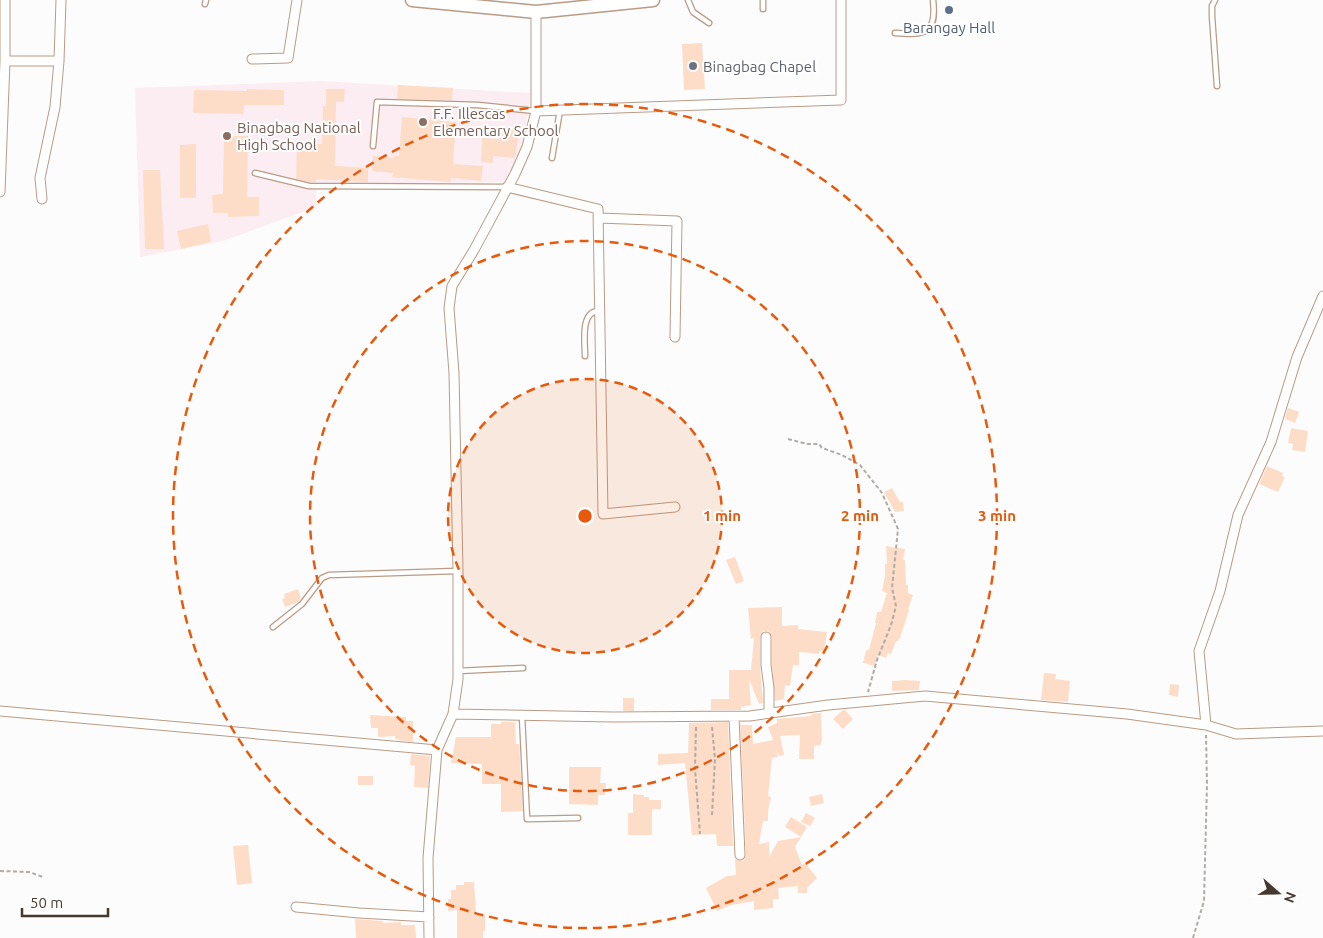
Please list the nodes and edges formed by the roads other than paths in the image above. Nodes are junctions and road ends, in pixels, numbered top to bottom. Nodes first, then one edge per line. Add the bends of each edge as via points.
1 (5, 0) edge
2 (61, 0) edge
3 (297, 0) edge
4 (412, 0) edge
5 (653, 0) edge
6 (688, 0) edge
7 (762, 0) edge
8 (841, 0) edge
9 (933, 0) edge
10 (1215, 0) edge
11 (429, 1) edge
12 (763, 9) dead end
13 (536, 12) junction
14 (709, 23) dead end
15 (895, 34) dead end
16 (252, 59) dead end
17 (5, 61) junction
18 (59, 61) junction
19 (1217, 86) dead end
20 (560, 110) junction
21 (536, 111) junction
22 (373, 146) dead end
23 (552, 158) dead end
24 (256, 173) dead end
25 (0, 179) edge
26 (507, 187) junction
27 (0, 192) edge
28 (42, 199) dead end
29 (598, 218) junction
30 (1323, 296) edge
31 (600, 311) junction
32 (675, 337) dead end
33 (585, 356) dead end
34 (676, 506) dead end
35 (458, 571) junction
36 (273, 627) dead end
37 (766, 636) dead end
38 (523, 668) dead end
39 (458, 671) junction
40 (0, 711) edge
41 (453, 714) junction
42 (769, 714) junction
43 (522, 716) junction
44 (734, 717) junction
45 (1206, 726) junction
46 (1323, 731) edge
47 (437, 750) junction
48 (578, 818) dead end
49 (740, 855) dead end
50 (296, 907) dead end
51 (428, 918) junction
52 (429, 938) edge

1 - 17 street
2 - 18 street
3 - 16 street via 288,58
4 - 11 main road
5 - 13 main road
6 - 14 lane via 693,12
7 - 12 lane
8 - 20 street via 842,100
9 - 15 lane via 932,28 925,33
10 - 19 lane via 1212,16
11 - 13 main road
13 - 21 street
17 - 18 street
17 - 25 street
18 - 28 street via 40,178
20 - 21 street
20 - 23 lane
21 - 22 lane via 478,105 377,102
21 - 26 street via 527,148
24 - 26 lane via 309,186
25 - 27 street
26 - 29 street via 598,209
26 - 35 street via 452,286 449,308 454,373
29 - 31 street
29 - 32 street via 677,221
30 - 45 street via 1297,357 1271,442 1238,515 1220,591 1199,651
31 - 33 lane via 593,311 586,320
31 - 34 street via 603,514
35 - 36 lane via 329,575 322,578 302,604
35 - 39 street
37 - 42 street
38 - 39 lane
39 - 41 street
40 - 47 street
41 - 43 street
41 - 47 street
42 - 44 street
42 - 45 street via 925,696 1127,714
43 - 44 street
43 - 48 lane via 527,819
44 - 49 street
45 - 46 street via 1236,734
47 - 51 street via 428,858
50 - 51 street
51 - 52 street

